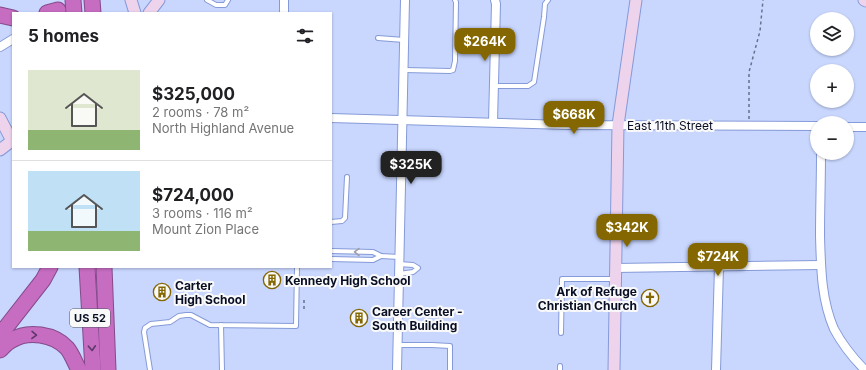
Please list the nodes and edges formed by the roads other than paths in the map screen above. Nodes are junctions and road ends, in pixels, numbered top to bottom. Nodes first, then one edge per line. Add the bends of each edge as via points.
1 (72, 0) edge
2 (131, 0) edge
3 (159, 0) edge
4 (207, 0) edge
5 (228, 0) edge
6 (284, 0) edge
7 (405, 0) edge
8 (455, 0) edge
9 (495, 0) edge
10 (548, 0) edge
11 (636, 0) edge
12 (52, 12) edge
13 (74, 12) edge
14 (135, 12) edge
15 (150, 12) edge
16 (284, 12) edge
17 (0, 15) edge
18 (12, 18) edge
19 (378, 38) dead end
20 (12, 40) edge
21 (404, 40) junction
22 (0, 47) edge
23 (404, 70) junction
24 (494, 86) junction
25 (0, 118) edge
26 (332, 118) edge
27 (403, 119) junction
28 (493, 122) junction
29 (618, 125) junction
30 (810, 126) edge
31 (854, 127) edge
32 (866, 127) edge
33 (12, 138) edge
34 (12, 141) edge
35 (0, 150) edge
36 (821, 160) edge
37 (347, 178) dead end
38 (332, 222) edge
39 (332, 252) edge
40 (382, 256) junction
41 (332, 259) edge
42 (399, 261) junction
43 (821, 265) junction
44 (719, 267) junction
45 (49, 268) edge
46 (87, 268) edge
47 (104, 268) edge
48 (112, 268) edge
49 (297, 268) edge
50 (615, 268) junction
51 (399, 274) junction
52 (615, 279) junction
53 (221, 325) junction
54 (561, 333) dead end
55 (106, 334) junction
56 (0, 335) edge
57 (397, 345) junction
58 (0, 350) edge
59 (79, 370) edge
60 (93, 370) edge
61 (108, 370) edge
62 (150, 370) edge
63 (222, 370) edge
64 (396, 370) edge
65 (450, 370) edge
66 (614, 370) edge
67 (716, 370) edge
68 (865, 370) edge

1 - 12 street
1 - 13 highway
2 - 14 street
3 - 15 street
4 - 5 lane via 216,6 225,5
6 - 16 street
7 - 21 street
8 - 23 lane via 453,70
9 - 24 street
10 - 24 lane via 545,4 534,82 528,86
11 - 29 street
17 - 18 highway
19 - 21 lane
20 - 22 street
21 - 23 street
23 - 27 street
24 - 28 street
25 - 33 street
26 - 27 street, East 11th Street
27 - 28 street, East 11th Street
27 - 42 street
28 - 29 street, East 11th Street
29 - 30 street, East 11th Street
29 - 50 street
31 - 32 street
34 - 35 street
36 - 43 street
37 - 38 lane via 345,218 342,221
40 -> 39 lane via 374,252
40 - 41 lane via 373,260
40 - 42 lane
42 - 51 street
42 - 51 lane via 418,268 413,272
43 - 44 street
43 - 68 street via 824,294 834,328 848,351
44 - 50 street
44 - 67 street
45 - 56 highway
46 -> 60 highway, US 52
47 - 55 highway, US 52
48 - 55 highway
49 - 53 lane via 296,326
50 - 52 street
51 - 57 street
52 - 54 lane via 562,279
52 - 66 street
53 - 62 lane via 210,325 186,315 170,322 147,326 144,332
53 - 63 lane
55 - 61 highway, US 52
57 - 64 street
57 - 65 lane via 450,346
58 -> 59 highway via 18,336 48,336 67,348

